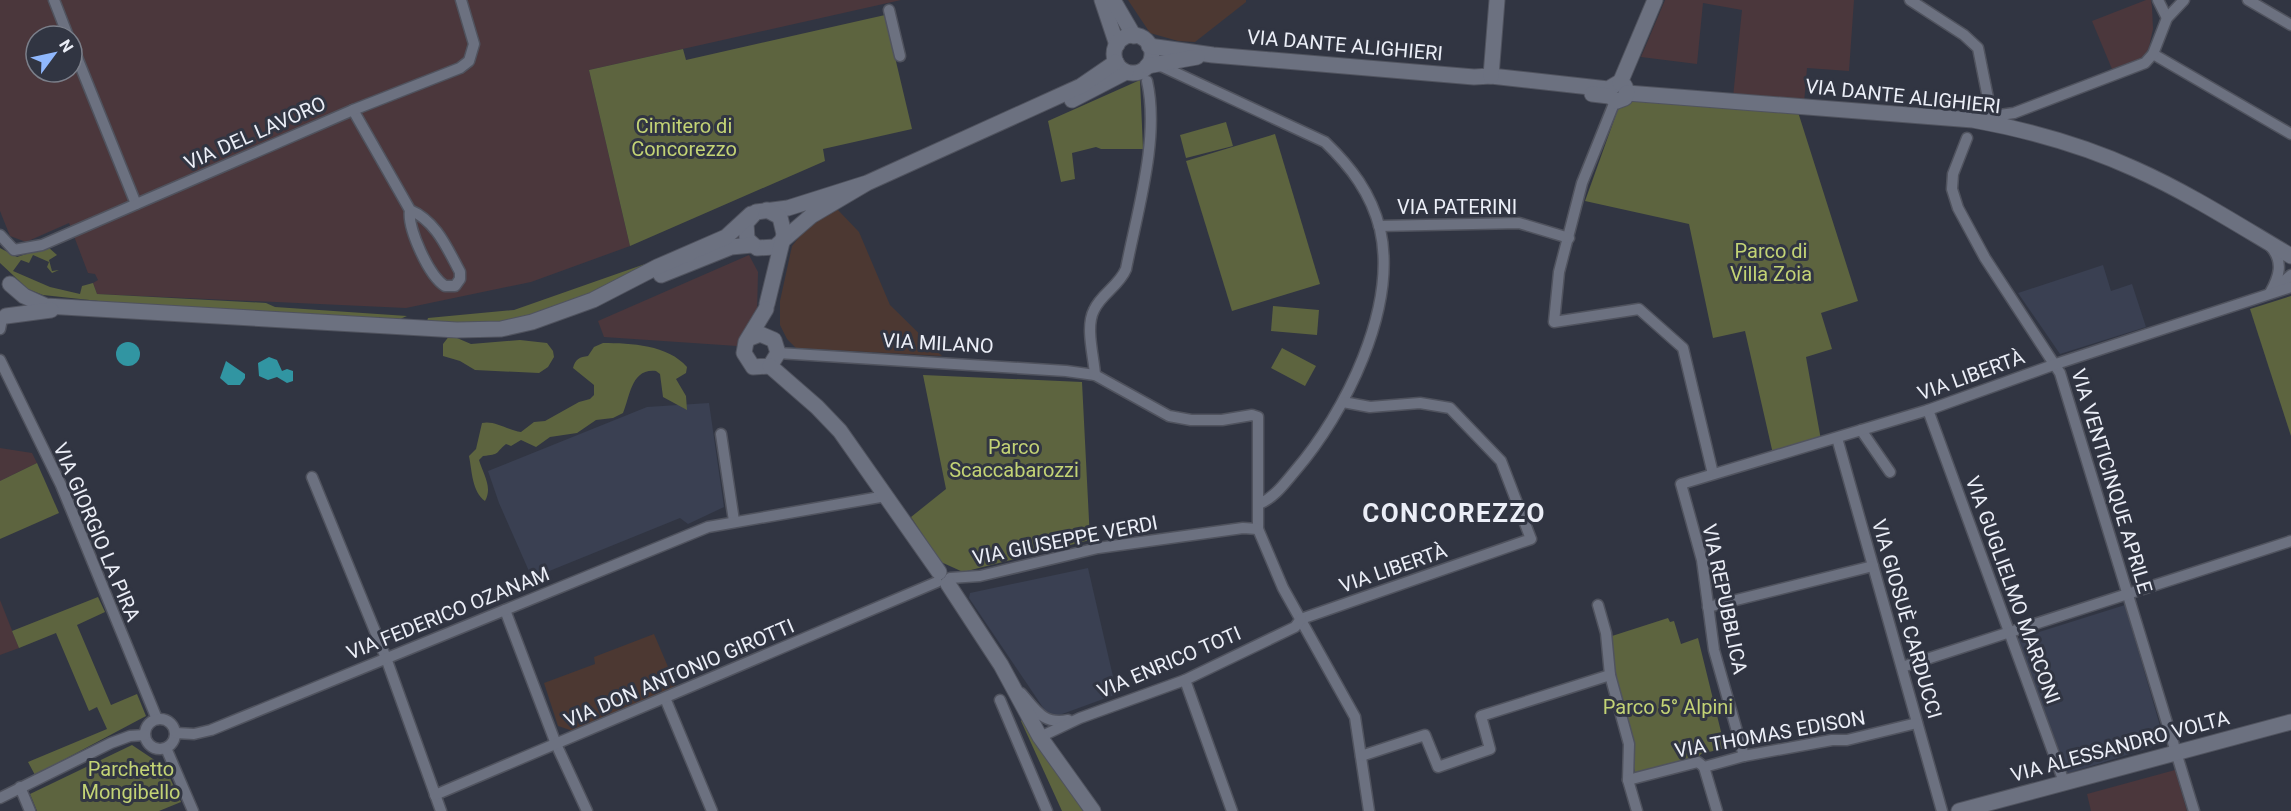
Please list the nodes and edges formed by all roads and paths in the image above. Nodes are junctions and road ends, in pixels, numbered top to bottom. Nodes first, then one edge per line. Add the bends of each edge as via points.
1 (54, 0) edge
2 (461, 0) edge
3 (1102, 0) edge
4 (1113, 0) edge
5 (1497, 0) edge
6 (1655, 0) edge
7 (1910, 0) edge
8 (2158, 0) edge
9 (2184, 0) edge
10 (2248, 0) edge
11 (889, 10) dead end
12 (2167, 18) junction
13 (63, 24) edge
14 (2291, 25) edge
15 (1134, 36) junction
16 (1117, 45) junction
17 (1149, 46) junction
18 (2153, 54) junction
19 (1212, 55) junction
20 (900, 56) dead end
21 (1121, 67) junction
22 (1150, 70) junction
23 (84, 75) edge
24 (1491, 76) junction
25 (1474, 77) junction
26 (1616, 92) junction
27 (353, 110) junction
28 (1989, 115) junction
29 (2291, 134) edge
30 (1967, 138) dead end
31 (867, 183) junction
32 (136, 204) junction
33 (410, 210) junction
34 (767, 210) junction
35 (752, 214) junction
36 (1379, 226) junction
37 (0, 235) edge
38 (783, 238) junction
39 (1569, 238) junction
40 (2267, 242) junction
41 (755, 246) junction
42 (2291, 256) edge
43 (2291, 275) edge
44 (5, 279) edge
45 (2291, 286) edge
46 (2270, 293) junction
47 (605, 294) junction
48 (767, 307) junction
49 (93, 310) junction
50 (2, 321) edge
51 (771, 337) junction
52 (750, 338) junction
53 (774, 360) junction
54 (2, 363) edge
55 (2056, 364) junction
56 (1095, 375) junction
57 (1343, 402) junction
58 (1928, 410) junction
59 (1861, 430) junction
60 (721, 434) dead end
61 (1838, 438) junction
62 (1890, 472) dead end
63 (1713, 474) junction
64 (312, 477) dead end
65 (1681, 484) joint
66 (886, 496) junction
67 (1259, 504) junction
68 (734, 521) junction
69 (1258, 529) junction
70 (2291, 541) edge
71 (1873, 566) junction
72 (944, 579) junction
73 (2128, 595) junction
74 (1598, 605) dead end
75 (1708, 608) junction
76 (505, 610) junction
77 (1301, 619) junction
78 (2011, 634) junction
79 (386, 658) junction
80 (1902, 667) junction
81 (1610, 675) junction
82 (1008, 677) junction
83 (1185, 680) junction
84 (664, 698) junction
85 (1000, 700) dead end
86 (1080, 718) junction
87 (156, 719) junction
88 (2291, 722) edge
89 (1917, 723) junction
90 (176, 733) junction
91 (145, 735) junction
92 (1040, 737) junction
93 (556, 744) junction
94 (166, 748) junction
95 (2177, 752) junction
96 (1361, 756) junction
97 (1744, 756) junction
98 (1704, 767) junction
99 (1628, 780) junction
100 (2064, 782) junction
101 (20, 788) junction
102 (435, 795) junction
103 (0, 798) edge
104 (30, 811) edge
105 (193, 811) edge
106 (441, 811) edge
107 (587, 811) edge
108 (712, 811) edge
109 (1047, 811) edge
110 (1093, 811) edge
111 (1232, 811) edge
112 (1369, 811) edge
113 (1637, 811) edge
114 (1717, 811) edge
115 (1942, 811) edge
116 (1959, 811) edge
117 (2194, 811) edge

1 - 13 street
2 - 27 street, VIA DEL LAVORO via 474,44 470,61
3 - 16 main road
4 - 15 main road
5 - 24 main road
6 - 26 main road
7 - 28 street via 1978,48
8 - 12 street
9 - 12 street
10 - 14 street
11 - 20 street
12 - 18 street
15 - 16 main road
15 - 17 main road
16 - 21 main road via 1114,51
17 - 19 main road, VIA DANTE ALIGHIERI
17 - 22 main road
18 - 28 street via 2145,63 2024,110
18 - 29 street
19 - 22 main road, VIA DANTE ALIGHIERI
19 - 25 main road, VIA DANTE ALIGHIERI
21 - 22 main road via 1137,72
21 - 31 main road
22 - 36 street via 1325,142 1366,190
22 - 56 street via 1148,149 1126,269 1094,309 1090,321
23 - 32 street
24 - 25 main road, VIA DANTE ALIGHIERI
24 - 26 main road, VIA DANTE ALIGHIERI
25 - 26 main road, VIA DANTE ALIGHIERI via 1490,84
26 - 28 main road, VIA DANTE ALIGHIERI
26 - 39 street via 1582,183
27 - 32 street, VIA DEL LAVORO
27 - 33 street
28 - 40 main road, VIA DANTE ALIGHIERI via 2137,169
30 - 55 street, VIA VENTICINQUE APRILE via 1953,174 1952,189 1958,208 1995,275
31 - 34 main road via 788,208
31 - 38 main road via 811,216
32 - 37 street, VIA DEL LAVORO via 42,245 21,250 8,246
33 - 33 street via 411,231 438,279 445,286 454,286 460,272 436,230 422,215
34 - 35 main road
34 - 38 main road via 782,220
35 - 41 main road via 745,231
35 - 47 main road via 726,237
36 - 39 street, VIA PATERINI via 1508,222
36 - 57 street via 1383,259 1381,299
38 - 41 main road via 772,248
38 - 48 main road
39 - 63 street via 1555,294 1554,322 1639,309 1683,348
40 - 42 main road, VIA DANTE ALIGHIERI
40 - 46 street via 2280,264
41 - 47 main road via 731,247
41 - 48 main road via 765,264
43 - 46 street, VIA LIBERTÀ
44 - 49 main road via 39,303
44 - 50 main road via 13,301
45 - 46 street, VIA LIBERTÀ
46 - 55 street, VIA LIBERTÀ
47 - 49 main road via 526,324 487,330
48 - 51 main road
48 - 52 main road
49 - 50 main road via 42,310
51 - 52 main road via 760,334
51 - 53 main road via 777,344
52 - 53 main road via 744,347 745,358 753,367
53 - 56 street, VIA MILANO
53 - 66 main road via 833,423
54 - 87 street, VIA GIORGIO LA PIRA via 61,485
55 - 58 street, VIA LIBERTÀ
55 - 73 street, VIA VENTICINQUE APRILE
56 - 67 street via 1169,416 1191,420 1258,417
57 - 67 street via 1316,446 1271,498
57 - 77 street, VIA LIBERTÀ via 1370,407 1420,403 1449,408 1501,461 1531,540
58 - 59 street, VIA LIBERTÀ
58 - 78 street, VIA GUGLIELMO MARCONI
59 - 61 street, VIA LIBERTÀ
59 - 62 street
60 - 68 street
61 - 63 street, VIA LIBERTÀ
61 - 71 street, VIA GIOSUÈ CARDUCCI
63 - 65 street, VIA LIBERTÀ
64 - 79 street
65 - 75 street, VIA REPUBBLICA via 1702,560
66 - 68 street, VIA FEDERICO OZANAM
66 - 72 main road
67 - 69 street
68 - 76 street, VIA FEDERICO OZANAM via 708,527
69 - 72 street, VIA GIUSEPPE VERDI via 1098,548 980,576
69 - 77 street
70 - 73 street
71 - 75 street
71 - 80 street, VIA GIOSUÈ CARDUCCI
72 - 82 main road
72 - 84 street, VIA DON ANTONIO GIROTTI
73 - 78 street
73 - 95 street, VIA VENTICINQUE APRILE
74 - 81 street via 1606,633
75 - 97 street, VIA REPUBBLICA via 1714,650
76 - 79 street, VIA FEDERICO OZANAM
76 - 93 street
77 - 83 street, VIA ENRICO TOTI via 1294,627
77 - 96 street via 1349,703
78 - 80 street
78 - 100 street, VIA GUGLIELMO MARCONI
79 - 90 street, VIA FEDERICO OZANAM via 211,730
79 - 102 street
80 - 89 street, VIA GIOSUÈ CARDUCCI
81 - 96 street via 1481,716 1490,749 1438,767 1425,735
81 - 99 street via 1629,744
82 - 86 street, VIA ENRICO TOTI via 1046,719 1057,722
82 - 92 main road
83 - 86 street, VIA ENRICO TOTI
83 - 111 street
84 - 93 street, VIA DON ANTONIO GIROTTI
84 - 108 street
85 - 109 street
86 - 92 street, VIA ENRICO TOTI
87 - 90 street via 169,722
87 - 91 street
88 - 95 main road, VIA ALESSANDRO VOLTA
89 - 97 street, VIA THOMAS EDISON via 1847,740
89 - 115 street, VIA GIOSUÈ CARDUCCI
90 - 94 street
91 - 94 street via 152,747
91 - 101 street via 116,740
92 - 110 main road
93 - 102 street, VIA DON ANTONIO GIROTTI
93 - 107 street
94 - 105 street
95 - 100 main road, VIA ALESSANDRO VOLTA
95 - 117 street, VIA VENTICINQUE APRILE
96 - 112 street
97 - 98 street, VIA THOMAS EDISON
98 - 99 street, VIA THOMAS EDISON via 1698,762
98 - 114 street
99 - 113 street
100 - 116 main road, VIA ALESSANDRO VOLTA
101 - 103 street
101 - 104 street
102 - 106 street

